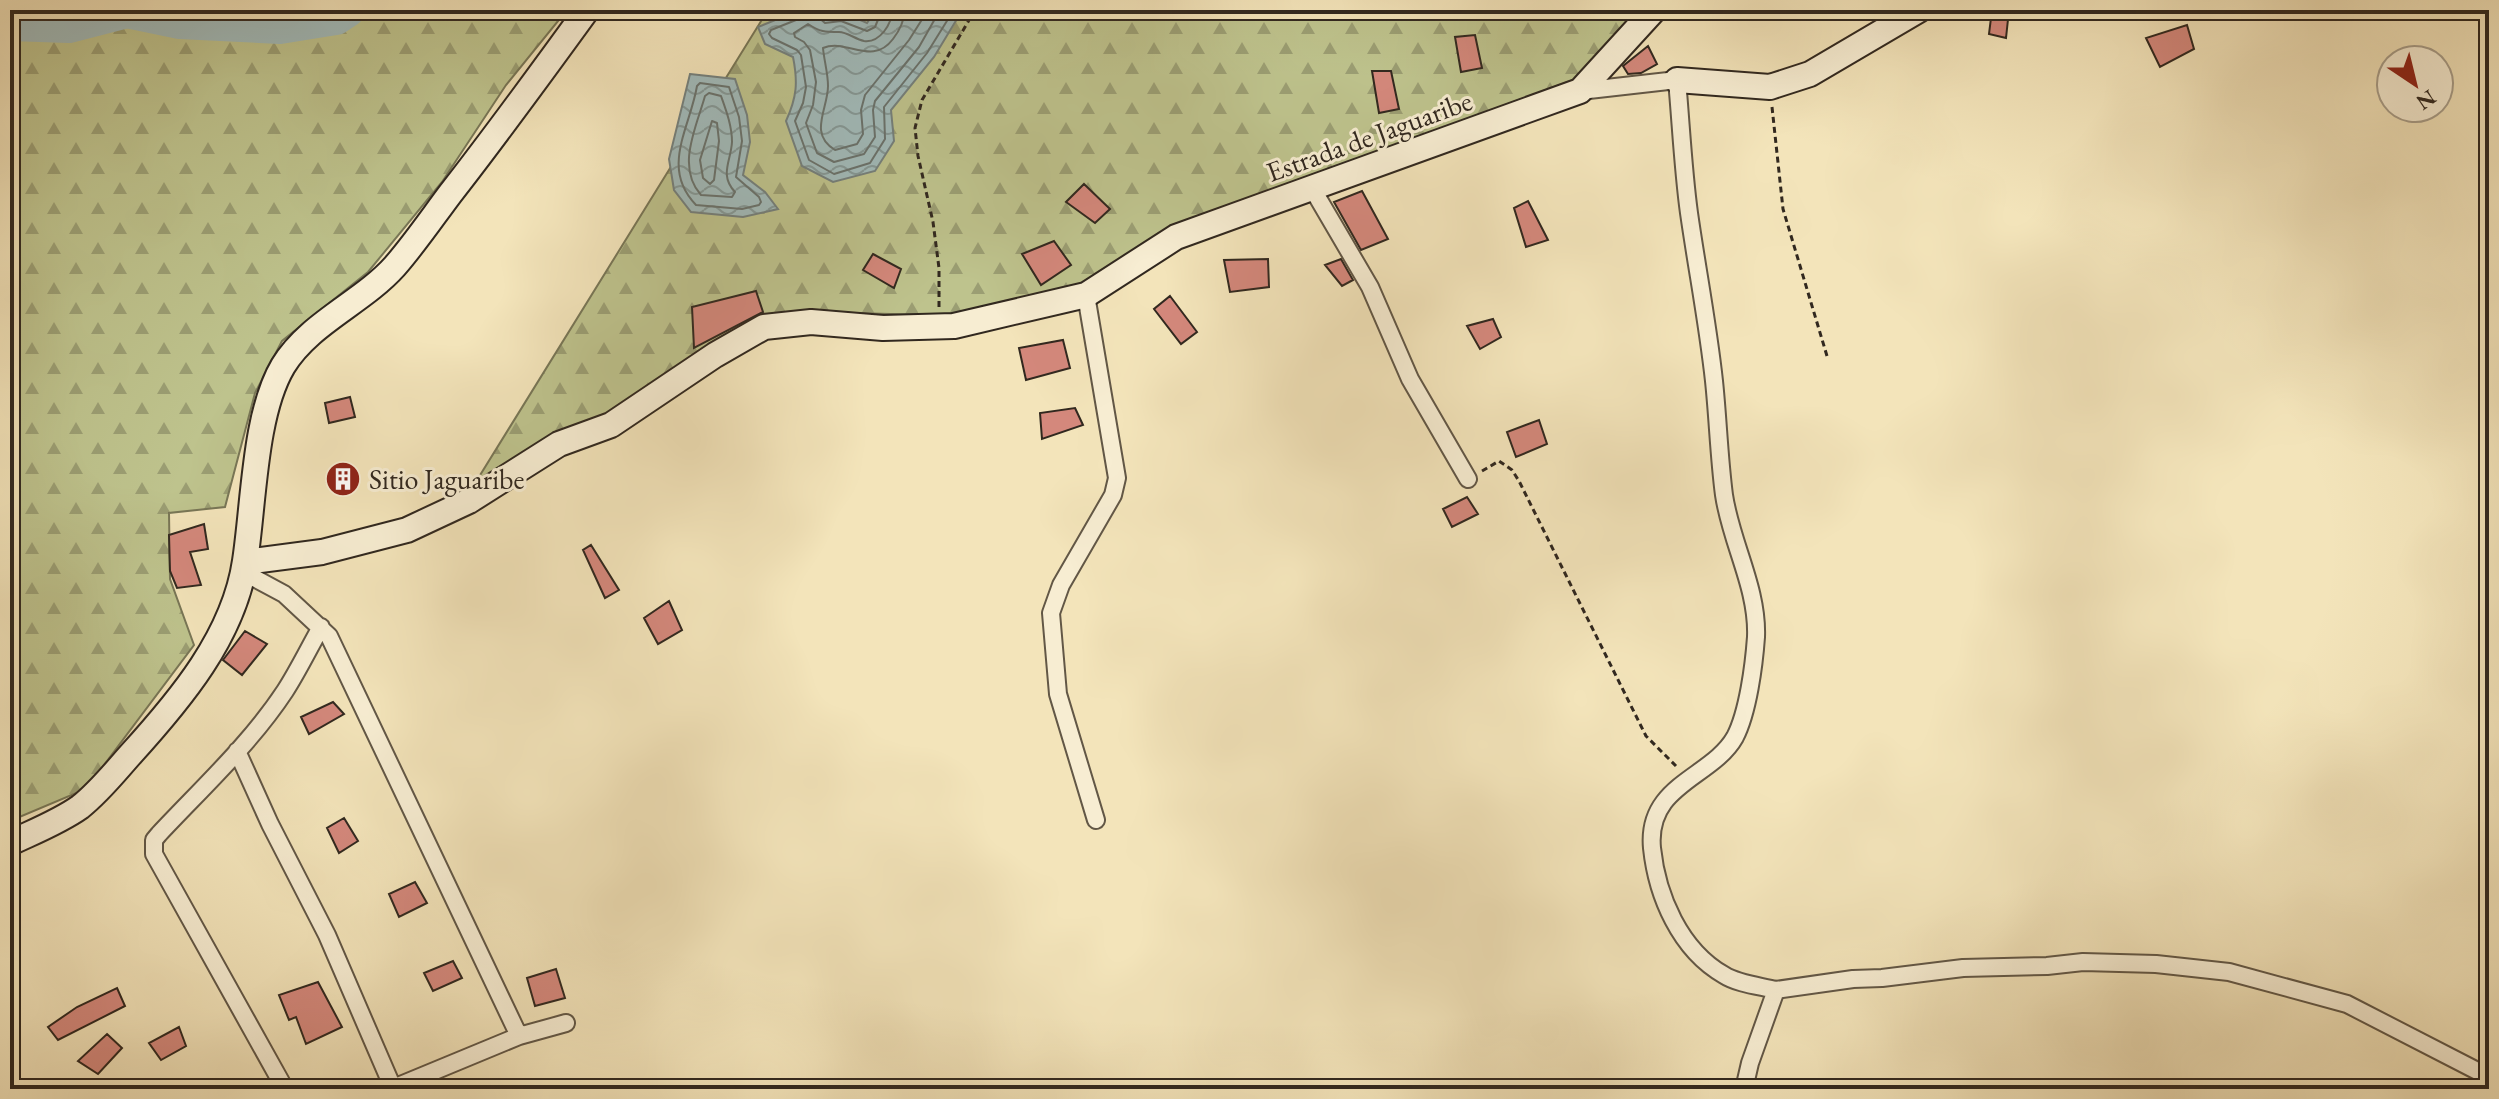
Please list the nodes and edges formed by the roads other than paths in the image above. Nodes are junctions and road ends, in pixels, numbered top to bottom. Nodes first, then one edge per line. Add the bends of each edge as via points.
1 (587, 10) edge
2 (1654, 10) edge
3 (1919, 10) edge
4 (1677, 80) junction
5 (1580, 91) junction
6 (1312, 188) junction
7 (1086, 295) junction
8 (1468, 479) road end
9 (244, 567) junction
10 (321, 627) junction
11 (237, 751) junction
12 (1096, 820) dead end
13 (10, 843) edge
14 (1776, 990) junction
15 (566, 1023) dead end
16 (519, 1036) junction
17 (2489, 1077) edge
18 (285, 1089) edge
19 (392, 1089) edge
20 (1744, 1089) edge

1 - 9 street via 396,265 372,290 307,338 284,366 264,421
2 - 5 street, Estrada de Jaguaribe
3 - 4 street via 1810,74 1770,87
4 - 5 street
4 - 14 street via 1725,498 1754,607 1756,637 1742,720 1733,740 1662,804 1654,819 1652,847 1663,898 1685,941 1726,977
5 - 6 street, Estrada de Jaguaribe
6 - 7 street, Estrada de Jaguaribe via 1176,237
6 - 8 street via 1370,287 1410,379
7 - 9 street, Estrada de Jaguaribe via 954,326 811,322 764,327 611,425 559,444 469,501 407,530
7 - 12 street via 1117,478 1051,613 1058,694
9 - 10 street
9 - 13 street via 235,603 217,640 140,744 79,807
10 - 11 street via 285,690
10 - 16 street via 344,665
11 - 18 street via 154,840 154,854
11 - 19 street via 327,935
14 - 17 street via 1963,968 2083,962 2229,972 2347,1004
14 - 20 street
15 - 16 street
16 - 19 street

